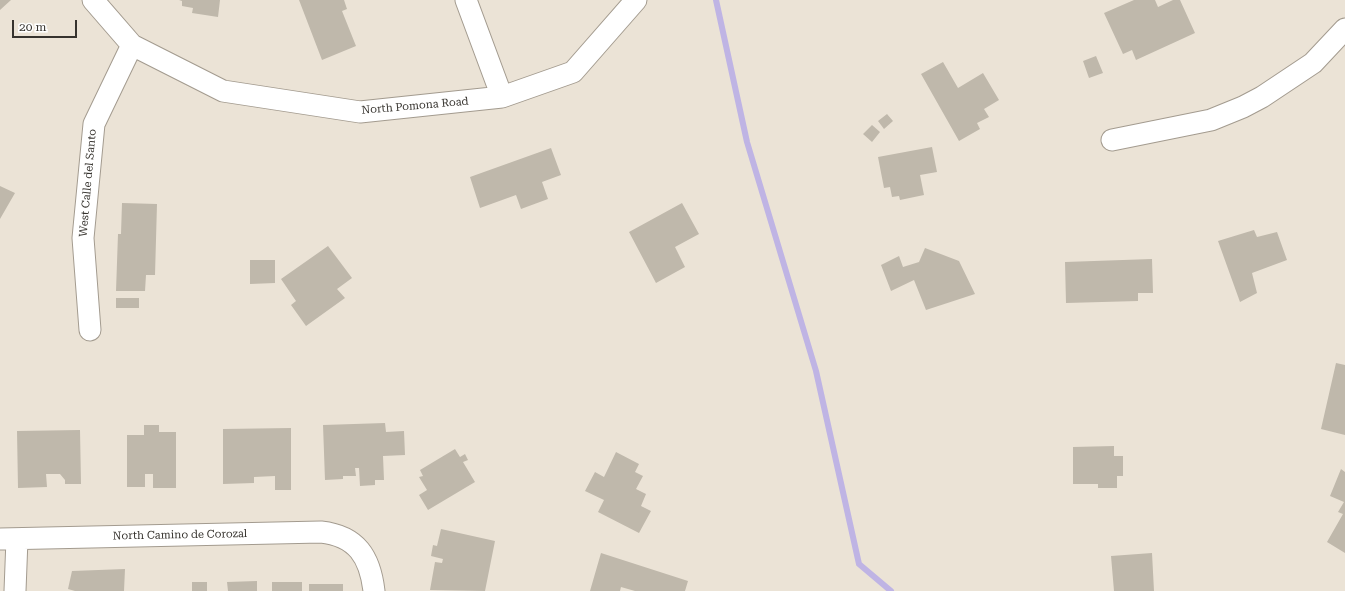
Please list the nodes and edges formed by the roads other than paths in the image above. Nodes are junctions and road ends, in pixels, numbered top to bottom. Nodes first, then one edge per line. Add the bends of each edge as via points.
1 (93, 0) edge
2 (466, 0) edge
3 (636, 0) edge
4 (1345, 29) edge
5 (132, 45) junction
6 (502, 97) junction
7 (1112, 140) dead end
8 (90, 330) dead end
9 (8, 539) edge
10 (15, 591) edge
11 (374, 591) edge

1 - 5 street, North Pomona Road
2 - 6 street
3 - 6 street, North Pomona Road via 573,72
4 - 7 street via 1313,63 1243,107 1211,120
5 - 6 street, North Pomona Road via 223,91 360,112
5 - 8 street, West Calle del Santo via 94,124 83,238
9 - 10 street
9 - 11 street, North Camino de Corozal via 334,533 347,539 362,540 372,571

